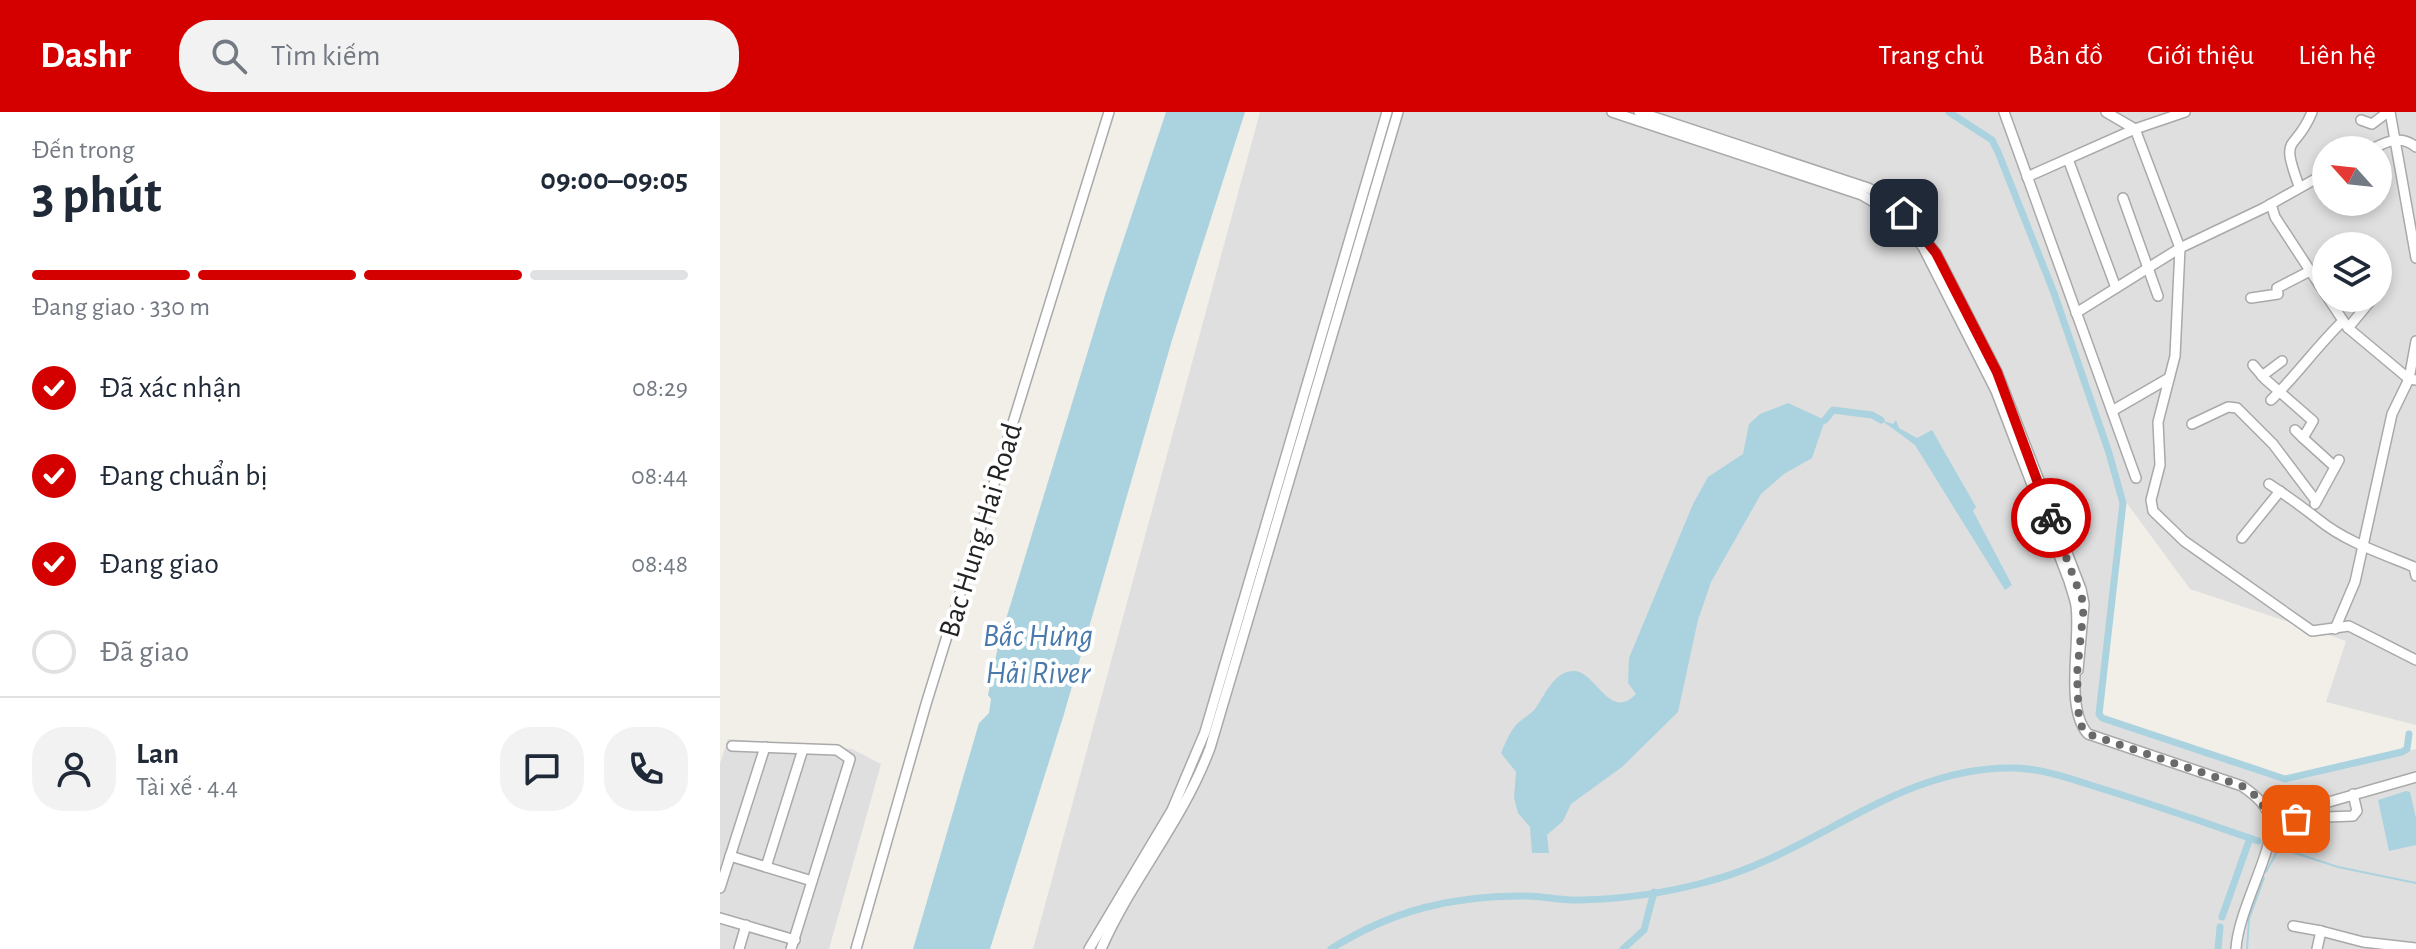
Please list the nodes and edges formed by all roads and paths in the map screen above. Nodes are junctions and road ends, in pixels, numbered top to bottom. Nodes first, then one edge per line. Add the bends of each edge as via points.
1 (1109, 112) edge
2 (1387, 112) edge
3 (1398, 112) edge
4 (1612, 112) edge
5 (1639, 112) edge
6 (2004, 112) edge
7 (2106, 112) edge
8 (2185, 112) edge
9 (2312, 112) edge
10 (2389, 112) edge
11 (1630, 115) edge
12 (2361, 120) dead end
13 (2135, 129) junction
14 (2392, 141) edge
15 (2396, 141) junction
16 (2416, 147) edge
17 (2068, 159) junction
18 (2027, 177) junction
19 (2312, 180) edge
20 (1843, 184) junction
21 (2299, 186) junction
22 (2123, 198) dead end
23 (2271, 204) junction
24 (2180, 248) junction
25 (2416, 258) edge
26 (2148, 268) junction
27 (2310, 271) junction
28 (2312, 274) edge
29 (1334, 288) junction
30 (2116, 288) junction
31 (1346, 292) junction
32 (2158, 296) dead end
33 (2251, 298) dead end
34 (2338, 312) edge
35 (2358, 312) edge
36 (2076, 313) junction
37 (2346, 324) junction
38 (2416, 341) edge
39 (2282, 361) dead end
40 (2253, 365) dead end
41 (2262, 376) junction
42 (2169, 378) junction
43 (2412, 379) edge
44 (2152, 388) junction
45 (2279, 392) junction
46 (2271, 400) dead end
47 (2161, 410) junction
48 (2112, 411) junction
49 (2192, 424) dead end
50 (2295, 430) dead end
51 (2303, 438) junction
52 (2136, 478) dead end
53 (2269, 484) dead end
54 (2280, 491) junction
55 (2314, 505) junction
56 (1274, 514) junction
57 (2242, 538) dead end
58 (2363, 546) junction
59 (2415, 569) edge
60 (2335, 629) junction
61 (2416, 660) edge
62 (732, 746) dead end
63 (765, 747) junction
64 (803, 749) junction
65 (2416, 777) edge
66 (1185, 780) junction
67 (1195, 786) junction
68 (2353, 794) junction
69 (2269, 819) junction
70 (730, 856) junction
71 (766, 867) junction
72 (812, 881) junction
73 (720, 888) edge
74 (720, 918) edge
75 (746, 925) junction
76 (2293, 926) dead end
77 (2321, 931) junction
78 (793, 944) edge
79 (2416, 948) edge
80 (739, 949) edge
81 (856, 949) edge
82 (1089, 949) edge
83 (1101, 949) edge
84 (2236, 949) edge
85 (2317, 949) edge

1 - 81 street, Bac Hung Hai Road
2 - 29 street
3 - 31 street
4 - 11 street
5 - 20 street
6 - 18 street
7 - 13 street
8 - 13 street
9 - 21 street via 2289,147
10 - 12 street via 2372,124
10 - 15 street
11 - 20 street
13 - 17 street
13 - 24 street
14 - 15 street
15 - 16 street
15 - 25 street
17 - 18 street
17 - 30 street
18 - 36 street
19 - 21 street
20 - 69 street via 1891,199 1918,227 1936,253 1978,344 2084,604 2077,674 2079,723 2088,734 2242,786 2260,799
21 - 23 street
22 - 26 street
23 - 24 street
23 - 27 street
24 - 26 street
24 - 42 street via 2175,356
26 - 30 street
26 - 32 street
27 - 28 street
27 - 33 street via 2277,288 2278,294
29 - 31 street
29 - 56 street
30 - 36 street
31 - 56 street
34 - 37 street
35 - 37 street
36 - 48 street
37 - 43 street
37 - 45 street via 2317,346
38 - 43 street
39 - 41 street
40 - 41 street
41 - 45 street
42 - 44 street
42 - 47 street
43 - 58 street via 2392,414
44 - 47 street
44 - 48 street
45 - 46 street
45 - 51 street via 2313,421
47 - 60 street via 2153,511 2184,541 2312,631
48 - 52 street
49 - 55 street via 2237,408 2273,444
50 - 51 street
51 - 55 street via 2337,463
53 - 54 street
54 - 55 street
54 - 57 street
55 - 58 street via 2318,519
56 - 66 street
56 - 67 street via 1223,709
58 - 59 street
58 - 60 street
60 - 61 street via 2349,626
62 - 63 street
63 - 64 street
63 - 70 street
64 - 71 street
64 - 72 street via 837,750 850,759
65 - 68 street
66 - 67 street
66 - 82 street
67 - 83 street
68 - 69 street
68 - 69 street via 2353,816
69 - 84 street via 2261,861 2237,926
70 - 71 street
70 - 73 street
71 - 72 street
72 - 78 street
74 - 75 street
75 - 78 street
75 - 80 street
76 - 77 street
77 - 79 street
77 - 85 street

